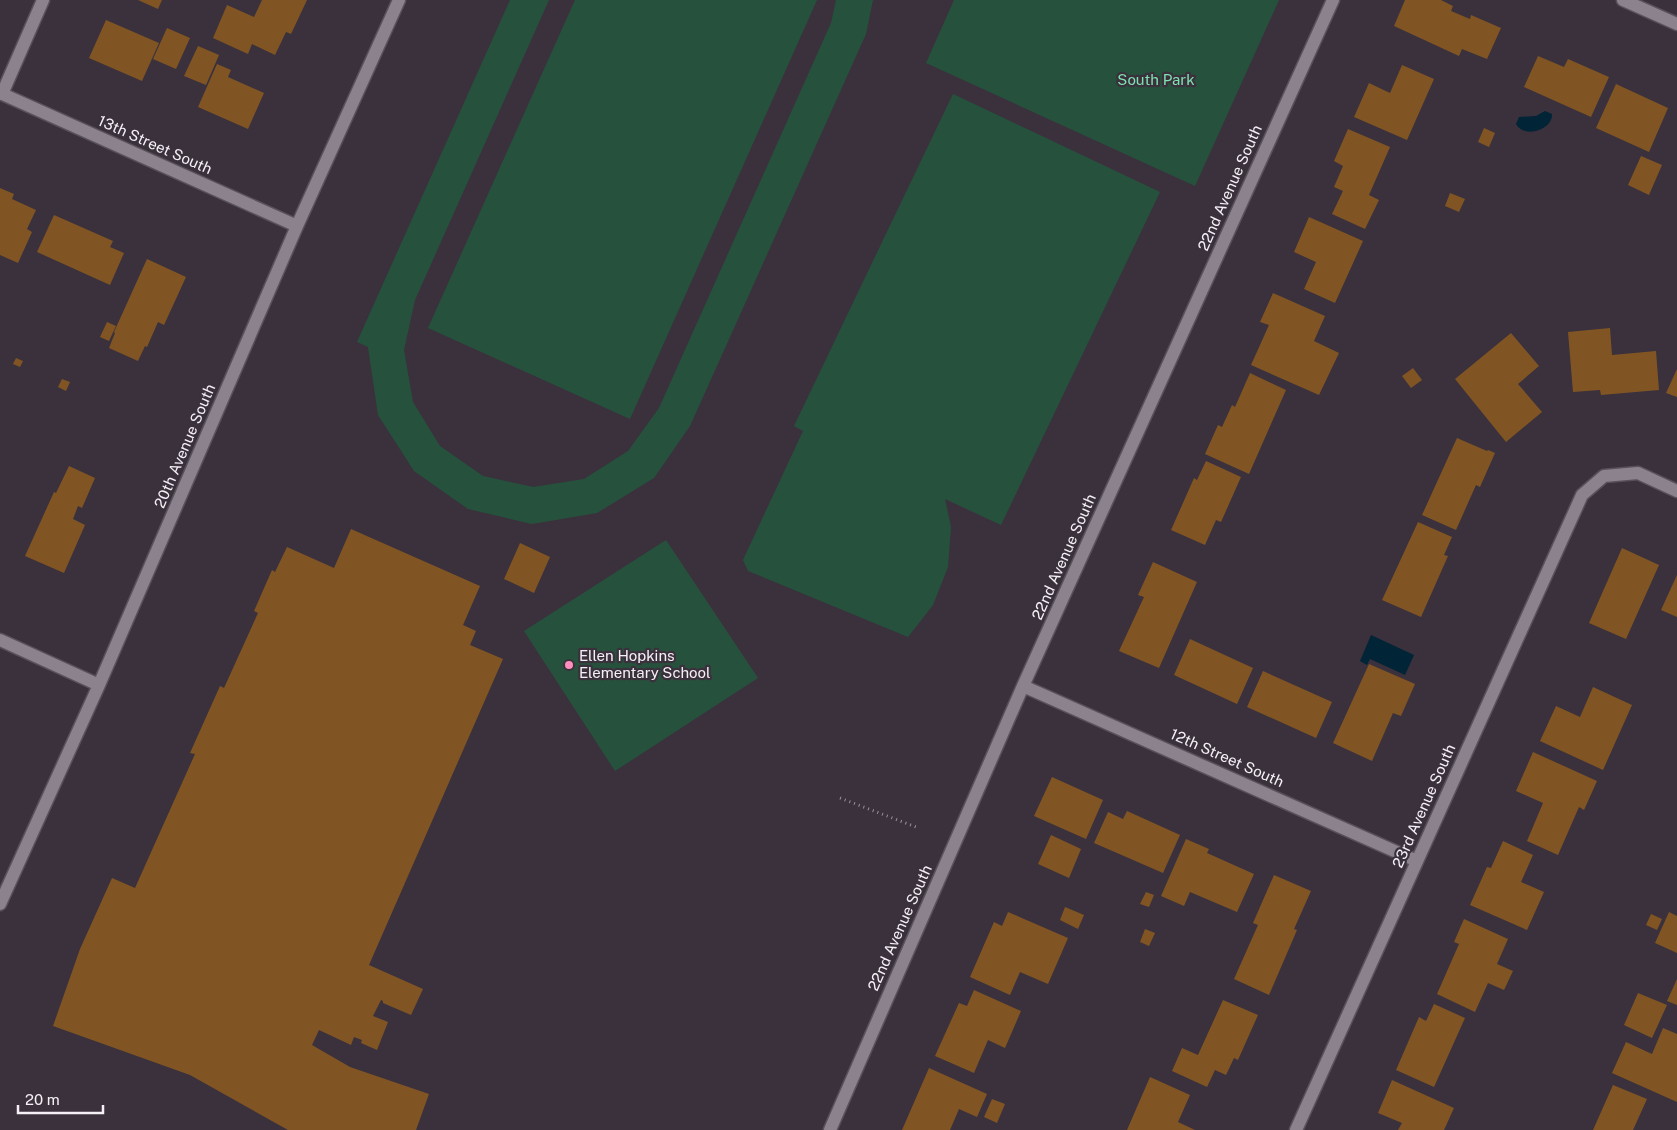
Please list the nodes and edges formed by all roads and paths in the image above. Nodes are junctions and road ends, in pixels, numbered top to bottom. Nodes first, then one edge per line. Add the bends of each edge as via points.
1 (43, 0) edge
2 (399, 0) edge
3 (1333, 0) edge
4 (1623, 0) edge
5 (1677, 24) edge
6 (1, 94) edge
7 (298, 226) junction
8 (1677, 491) edge
9 (0, 640) edge
10 (99, 685) junction
11 (1023, 686) junction
12 (840, 798) dead end
13 (916, 827) dead end
14 (1417, 861) junction
15 (0, 904) edge
16 (830, 1130) edge
17 (1296, 1130) edge

1 - 6 street
2 - 7 street, 20th Avenue South
3 - 11 street, 22nd Avenue South
4 - 5 street
6 - 7 street, 13th Street South
7 - 10 street, 20th Avenue South
8 - 14 street, 23rd Avenue South via 1638,473 1604,476 1582,495
9 - 10 street
10 - 15 street, 20th Avenue South
11 - 14 street, 12th Street South
11 - 16 street, 22nd Avenue South
12 - 13 path
14 - 17 street, 23rd Avenue South

